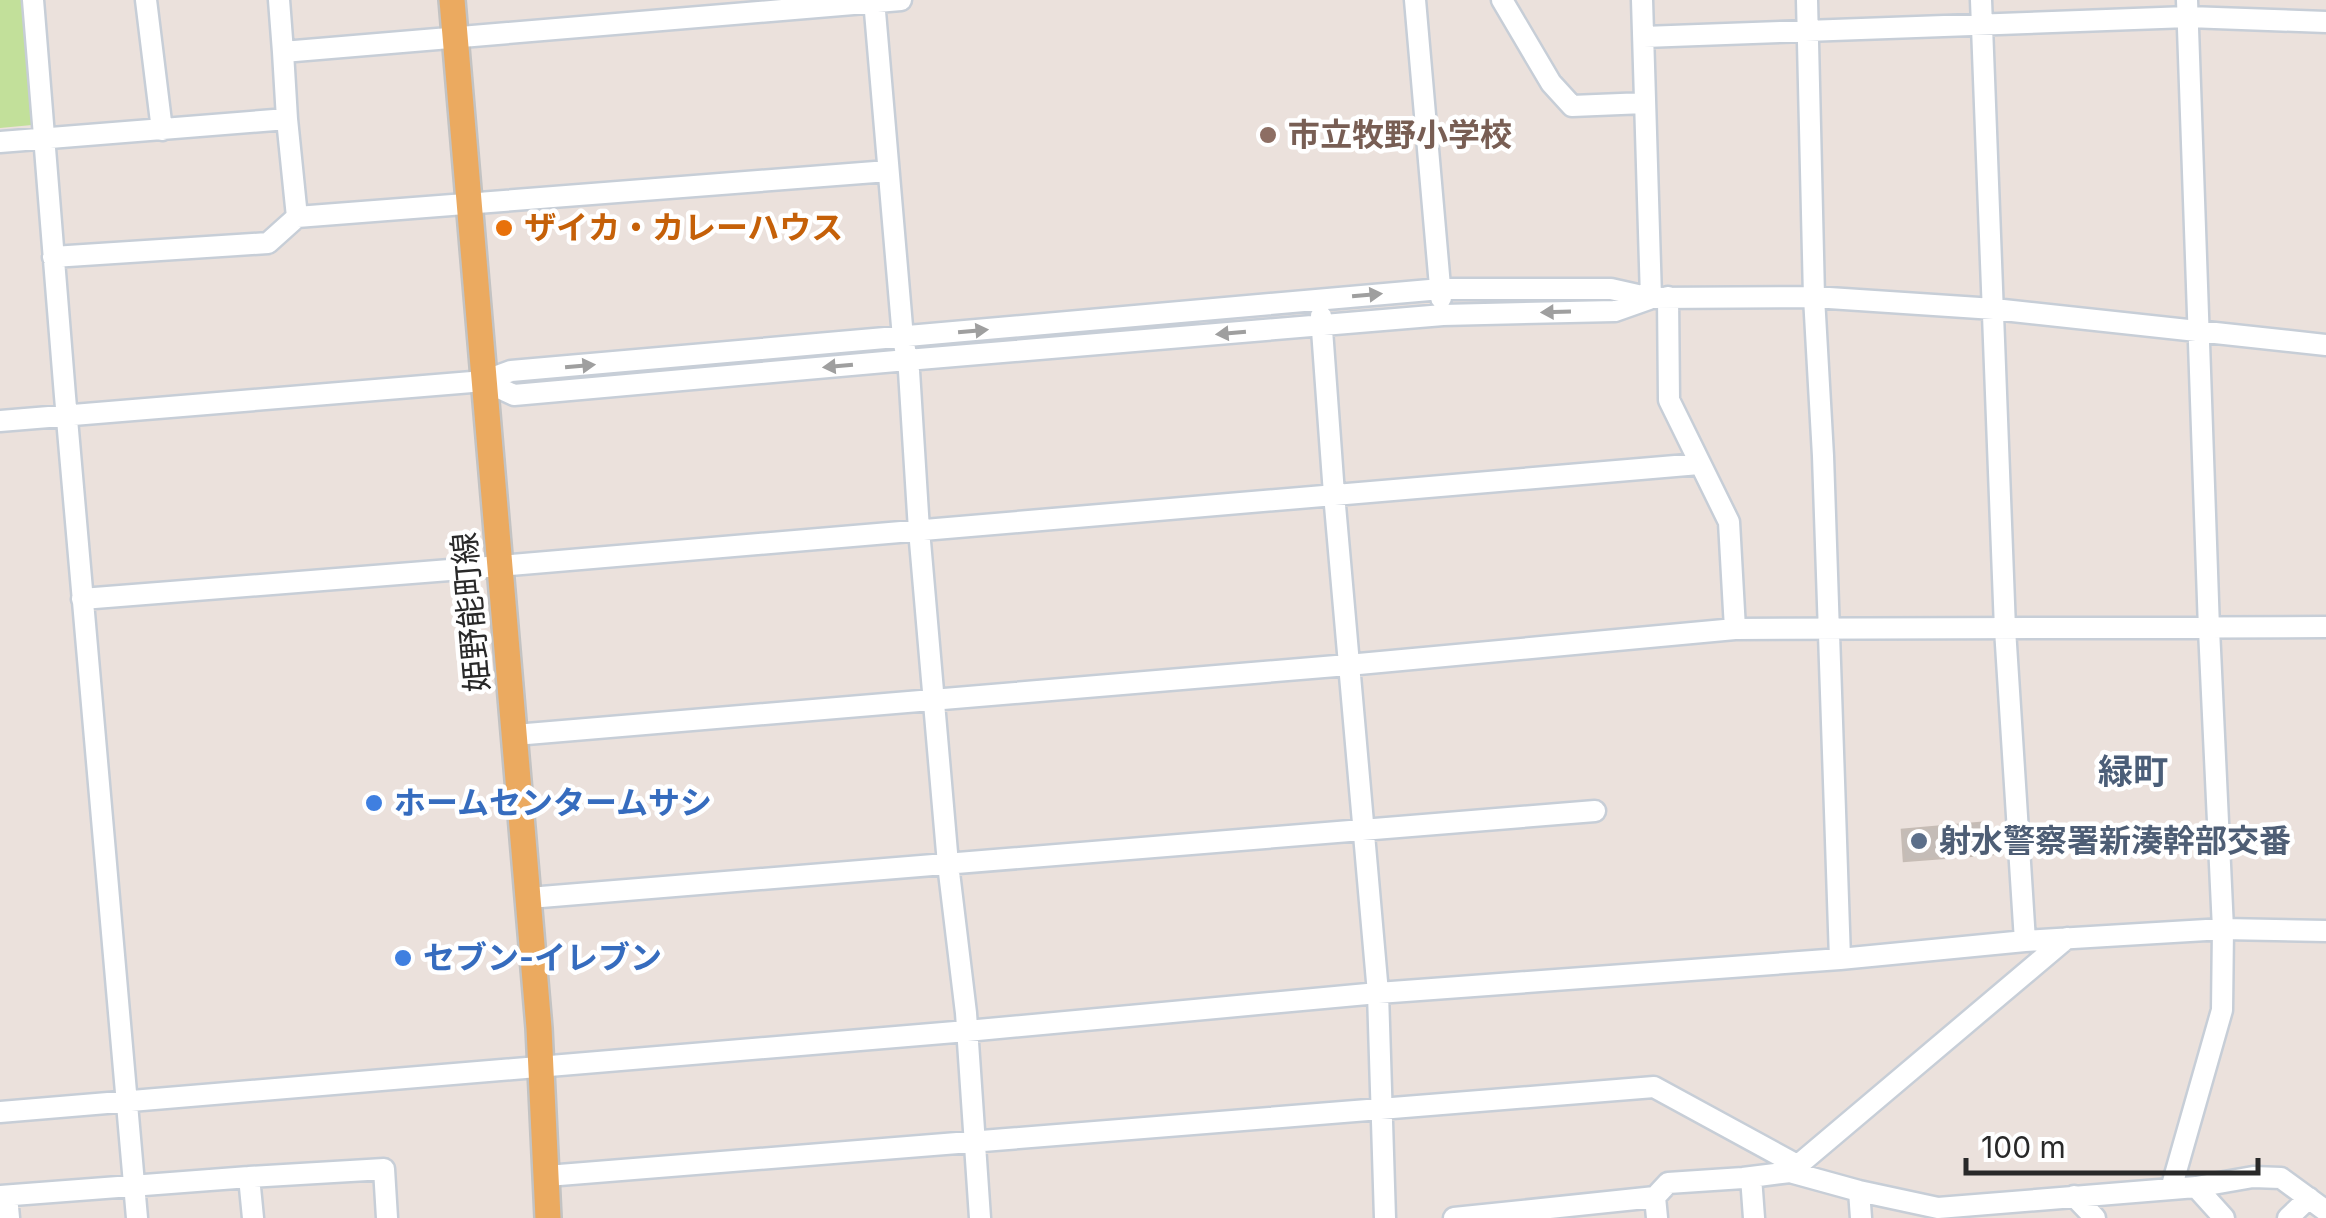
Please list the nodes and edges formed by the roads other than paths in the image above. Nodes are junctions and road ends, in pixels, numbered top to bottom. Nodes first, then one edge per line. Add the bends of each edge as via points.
1 (33, 0) edge
2 (146, 0) edge
3 (278, 0) edge
4 (452, 0) edge
5 (901, 0) edge
6 (1415, 0) edge
7 (1502, 0) edge
8 (1642, 0) edge
9 (1807, 0) edge
10 (1982, 0) edge
11 (874, 1) edge
12 (2188, 9) edge
13 (2326, 22) edge
14 (1982, 24) junction
15 (1808, 31) junction
16 (1644, 36) junction
17 (454, 37) junction
18 (283, 52) junction
19 (1644, 103) junction
20 (286, 119) junction
21 (162, 130) junction
22 (46, 138) junction
23 (0, 142) edge
24 (888, 171) junction
25 (470, 206) junction
26 (296, 217) junction
27 (54, 257) junction
28 (1440, 289) junction
29 (1814, 297) junction
30 (1660, 298) junction
31 (1320, 300) junction
32 (1994, 309) junction
33 (1443, 316) junction
34 (1321, 326) junction
35 (2199, 330) junction
36 (903, 338) junction
37 (2326, 345) edge
38 (907, 360) junction
39 (484, 381) junction
40 (66, 415) junction
41 (0, 421) edge
42 (1699, 464) junction
43 (1334, 494) junction
44 (919, 530) junction
45 (500, 566) junction
46 (82, 600) junction
47 (1828, 627) junction
48 (2326, 627) edge
49 (1735, 629) junction
50 (2004, 629) junction
51 (2208, 629) junction
52 (1348, 665) junction
53 (934, 699) junction
54 (515, 735) junction
55 (1596, 811) dead end
56 (1363, 831) junction
57 (948, 864) junction
58 (529, 898) junction
59 (2222, 929) junction
60 (2326, 931) edge
61 (2067, 938) junction
62 (2025, 941) junction
63 (1840, 958) junction
64 (1378, 993) junction
65 (967, 1031) junction
66 (542, 1067) junction
67 (126, 1101) junction
68 (1382, 1110) junction
69 (0, 1112) edge
70 (974, 1140) junction
71 (1794, 1168) junction
72 (249, 1176) junction
73 (547, 1176) junction
74 (1751, 1178) junction
75 (134, 1186) junction
76 (2196, 1187) junction
77 (2171, 1190) junction
78 (1859, 1191) junction
79 (3, 1196) edge
80 (2074, 1196) junction
81 (2318, 1204) edge
82 (1656, 1208) edge
83 (1943, 1213) edge
84 (1514, 1215) edge
85 (8, 1218) edge
86 (137, 1218) edge
87 (253, 1218) edge
88 (387, 1218) edge
89 (548, 1218) edge
90 (980, 1218) edge
91 (1385, 1218) edge
92 (1454, 1218) edge
93 (1754, 1218) edge
94 (1861, 1218) edge
95 (2095, 1218) edge
96 (2224, 1218) edge
97 (2288, 1218) edge

1 - 22 street
2 - 21 street
3 - 18 street
4 - 17 main road, 姫野能町線
5 - 11 street
6 - 28 street
7 - 19 street via 1551,84 1572,106
8 - 16 street
9 - 15 street
10 - 14 street
11 - 17 street
11 - 24 street
12 - 13 street
12 - 14 street
12 - 35 street
14 - 15 street
14 - 32 street
15 - 16 street
15 - 29 street
16 - 19 street
17 - 18 street
17 - 25 main road, 姫野能町線
18 - 20 street
19 - 30 street
20 - 21 street
20 - 26 street
21 - 22 street
22 - 23 street
22 - 27 street
24 - 25 street
24 - 36 street
25 - 26 street
25 - 39 main road, 姫野能町線
26 - 27 street via 268,243
27 - 40 street
28 - 30 street via 1610,289
31 -> 28 street
28 - 33 street
29 - 30 street
29 - 32 street
29 - 47 street
30 -> 33 street via 1615,311
30 - 42 street via 1669,400
31 - 34 street
36 -> 31 street
32 - 35 street
32 - 50 street
33 - 34 street
34 -> 38 street
34 - 43 street
35 - 37 street
35 - 51 street
36 - 38 street
39 -> 36 street via 512,372
38 -> 39 street via 514,396
38 - 44 street
39 - 40 street
39 - 45 main road, 姫野能町線
40 - 41 street
40 - 46 street
42 - 43 street
42 - 49 street via 1729,522
43 - 44 street
43 - 52 street
44 - 45 street
44 - 53 street
45 - 46 street
45 - 54 main road, 姫野能町線
46 - 67 street
47 - 49 street
47 - 50 street
47 - 63 street
48 - 51 street
49 - 52 street
50 - 51 street
50 - 62 street
51 - 59 street
52 - 53 street
52 - 56 street
53 - 54 street
53 - 57 street
54 - 58 main road, 姫野能町線
55 - 56 street
56 - 57 street
56 - 64 street
57 - 58 street
57 - 65 street
58 - 66 main road, 姫野能町線
59 - 60 street
59 - 61 street
59 - 77 street via 2222,1010
61 - 62 street
61 - 71 street
62 - 63 street
63 - 64 street
64 - 65 street
64 - 68 street
65 - 66 street
65 - 70 street
66 - 67 street
66 - 73 main road, 姫野能町線
67 - 69 street
67 - 75 street
68 - 70 street
68 - 71 street via 1654,1086
68 - 91 street
70 - 73 street
70 - 90 street
71 - 74 street
71 - 78 street
72 - 75 street
72 - 87 street
72 - 88 street via 384,1169
73 - 89 main road, 姫野能町線
74 - 82 street via 1668,1183
74 - 93 street
75 - 79 street
75 - 86 street
76 - 77 street
76 - 81 street via 2281,1178
76 - 96 street
77 - 80 street
78 - 83 street
78 - 94 street
79 - 85 street
80 - 83 street
80 - 95 street
81 - 97 street
82 - 84 street
84 - 92 street

